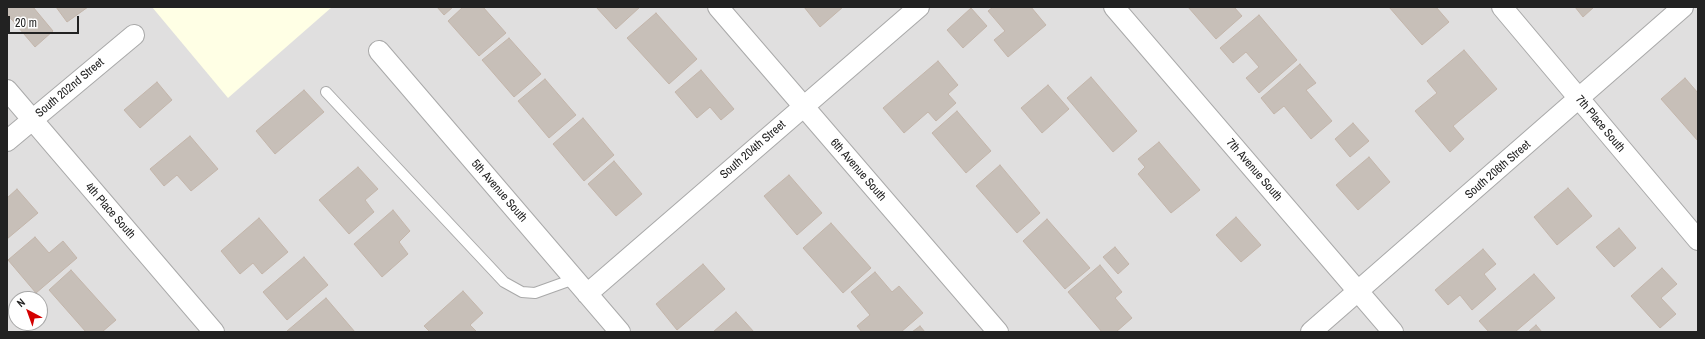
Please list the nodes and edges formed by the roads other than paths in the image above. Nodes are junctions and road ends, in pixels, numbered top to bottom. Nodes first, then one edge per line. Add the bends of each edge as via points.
1 (718, 7) edge
2 (919, 7) edge
3 (1114, 7) edge
4 (1502, 7) edge
5 (1683, 7) edge
6 (134, 35) dead end
7 (379, 51) dead end
8 (7, 90) edge
9 (326, 92) dead end
10 (1579, 100) junction
11 (803, 106) junction
12 (32, 120) junction
13 (7, 141) edge
14 (1698, 240) edge
15 (574, 279) junction
16 (1358, 291) junction
17 (587, 294) junction
18 (214, 332) edge
19 (620, 332) edge
20 (998, 332) edge
21 (1312, 332) edge
22 (1393, 332) edge

1 - 11 street, 6th Avenue South
2 - 11 street, South 204th Street
3 - 16 street, 7th Avenue South
4 - 10 street, 7th Place South
5 - 10 street, South 206th Street
6 - 12 street, South 202nd Street
7 - 15 street, 5th Avenue South
8 - 12 street, 4th Place South
9 - 15 lane via 504,282 522,292 535,293
10 - 14 street, 7th Place South
10 - 16 street, South 206th Street
11 - 17 street, South 204th Street
11 - 20 street, 6th Avenue South
12 - 13 street, South 202nd Street
12 - 18 street, 4th Place South
15 - 17 street, 5th Avenue South
16 - 21 street, South 206th Street
16 - 22 street, 7th Avenue South
17 - 19 street, 5th Avenue South

